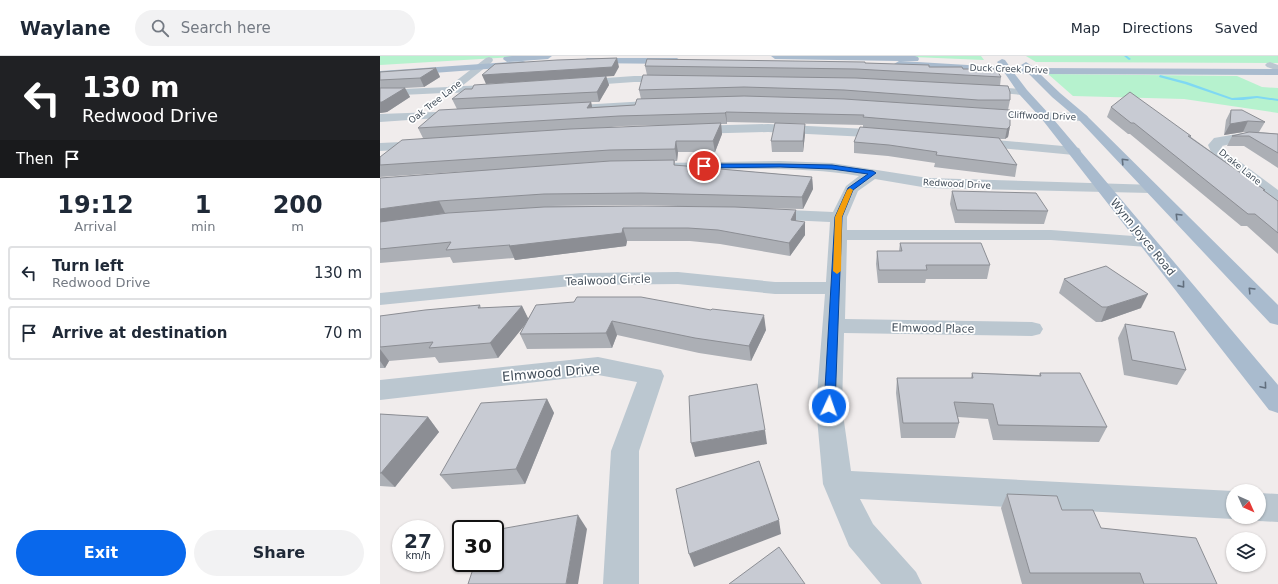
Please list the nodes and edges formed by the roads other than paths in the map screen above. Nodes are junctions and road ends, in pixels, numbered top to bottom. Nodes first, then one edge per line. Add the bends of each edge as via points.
1 (548, 56) edge
2 (776, 56) edge
3 (489, 60) junction
4 (686, 61) edge
5 (556, 62) edge
6 (577, 62) edge
7 (766, 62) edge
8 (1014, 64) edge
9 (380, 66) edge
10 (1275, 66) edge
11 (480, 67) junction
12 (1278, 72) edge
13 (380, 74) edge
14 (679, 79) edge
15 (570, 83) edge
16 (506, 87) edge
17 (967, 89) edge
18 (450, 90) junction
19 (1023, 92) junction
20 (380, 93) edge
21 (675, 103) edge
22 (552, 109) edge
23 (477, 113) edge
24 (969, 113) edge
25 (417, 116) junction
26 (1045, 116) junction
27 (1082, 117) junction
28 (380, 118) edge
29 (405, 126) dead end
30 (683, 130) edge
31 (392, 135) dead end
32 (902, 135) edge
33 (1278, 140) edge
34 (964, 141) edge
35 (436, 144) edge
36 (380, 146) edge
37 (1074, 151) junction
38 (653, 167) edge
39 (873, 173) junction
40 (1103, 187) junction
41 (1151, 188) junction
42 (1278, 197) edge
43 (750, 214) edge
44 (839, 226) junction
45 (1147, 242) junction
46 (836, 288) junction
47 (380, 298) edge
48 (1278, 318) edge
49 (834, 326) junction
50 (1032, 329) dead end
51 (380, 390) edge
52 (1278, 402) edge
53 (838, 484) junction
54 (1226, 505) edge
55 (1266, 507) edge
56 (1278, 508) edge
57 (621, 584) edge
58 (904, 584) edge

1 - 3 main road
2 - 8 main road, Duck Creek Drive via 908,58
3 - 9 main road
3 - 11 street, Oak Tree Lane
4 - 6 main road
5 - 11 main road
7 - 8 main road, Duck Creek Drive
8 - 10 main road, Duck Creek Drive
8 - 12 main road, Duck Creek Drive
8 - 19 main road, Wynn Joyce Road
8 - 27 main road
11 - 13 main road
11 - 18 street, Oak Tree Lane
14 - 15 street
16 - 18 street
17 - 19 street
18 - 20 street
18 - 25 street, Oak Tree Lane
19 - 26 main road, Wynn Joyce Road
21 - 22 street
23 - 25 street
24 - 26 street, Cliffwood Drive
25 - 28 street
25 - 29 street, Oak Tree Lane
26 - 27 street, Cliffwood Drive
26 - 37 main road, Wynn Joyce Road
41 -> 27 main road
30 - 32 street via 768,128
31 - 36 street
33 - 42 street, Drake Lane via 1228,138 1215,145 1218,152
34 - 37 street
35 - 36 street
37 - 40 main road, Wynn Joyce Road
38 - 39 street, Redwood Drive via 832,167
39 - 40 street, Redwood Drive via 928,183
39 - 44 street via 850,189
40 - 41 street, Redwood Drive
40 - 45 main road, Wynn Joyce Road
48 -> 41 main road
43 - 44 street
44 - 45 street via 1051,235
44 - 46 street
45 -> 52 main road, Wynn Joyce Road
46 - 47 street, Tealwood Circle via 775,288 678,278 581,280
46 - 49 street
49 - 50 street, Elmwood Place
49 - 53 street via 829,406
51 - 57 street, Elmwood Drive via 598,366 652,376 624,451
53 - 54 street
53 - 58 street via 861,535
55 - 56 street

